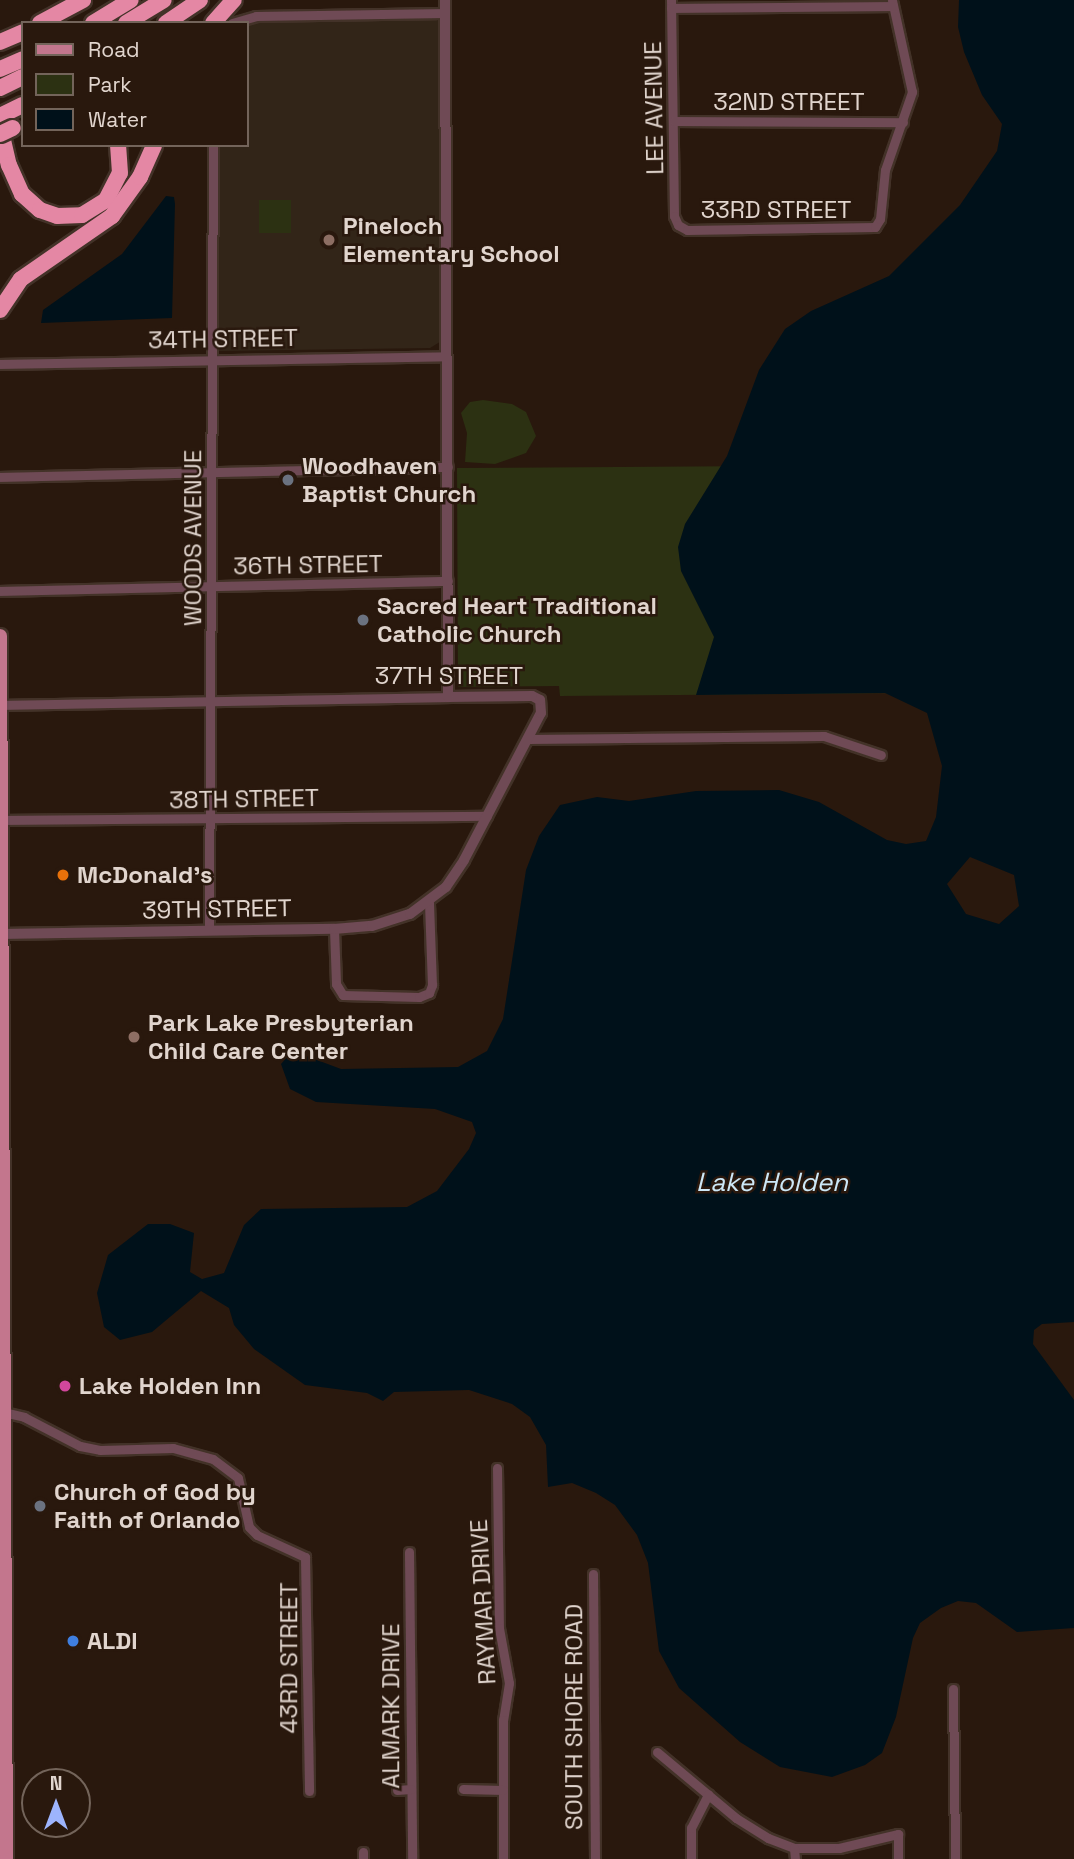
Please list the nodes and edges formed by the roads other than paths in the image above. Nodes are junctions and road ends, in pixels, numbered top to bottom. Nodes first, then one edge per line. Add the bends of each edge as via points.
1 (83, 0) edge
2 (131, 0) edge
3 (164, 0) edge
4 (200, 0) edge
5 (233, 0) edge
6 (444, 0) edge
7 (893, 3) edge
8 (671, 4) edge
9 (445, 13) junction
10 (44, 21) edge
11 (96, 21) edge
12 (129, 21) edge
13 (169, 21) edge
14 (215, 21) edge
15 (239, 21) edge
16 (11, 115) edge
17 (674, 121) junction
18 (903, 122) junction
19 (118, 147) edge
20 (153, 147) edge
21 (213, 147) edge
22 (674, 215) joint
23 (0, 310) edge
24 (446, 356) junction
25 (212, 358) junction
26 (0, 364) edge
27 (448, 467) junction
28 (211, 471) junction
29 (0, 477) edge
30 (448, 581) junction
31 (212, 586) junction
32 (0, 591) edge
33 (0, 636) edge
34 (448, 697) junction
35 (212, 698) junction
36 (1, 705) edge
37 (528, 738) junction
38 (881, 755) dead end
39 (487, 816) junction
40 (211, 818) junction
41 (1, 820) edge
42 (429, 902) junction
43 (334, 929) junction
44 (209, 930) junction
45 (1, 934) edge
46 (1, 1182) edge
47 (3, 1412) junction
48 (497, 1468) dead end
49 (409, 1552) dead end
50 (593, 1574) dead end
51 (2, 1606) edge
52 (0, 1647) edge
53 (5, 1664) junction
54 (954, 1689) dead end
55 (657, 1752) dead end
56 (411, 1789) junction
57 (463, 1789) dead end
58 (397, 1790) dead end
59 (503, 1790) junction
60 (309, 1791) dead end
61 (708, 1794) junction
62 (794, 1848) junction
63 (6, 1859) edge
64 (411, 1859) edge
65 (503, 1859) edge
66 (595, 1859) edge
67 (691, 1859) edge
68 (794, 1859) edge
69 (898, 1859) edge
70 (955, 1859) edge

1 - 10 highway
2 - 11 highway
3 - 12 highway
4 - 13 highway
5 - 14 highway
6 - 9 street
7 - 8 street
7 - 18 street via 912,77 910,109
8 - 17 street, LEE AVENUE
9 - 15 street via 256,16
9 - 24 street
16 - 19 highway via 9,165 22,194 40,211 82,215 106,200 119,176
17 - 18 street, 32ND STREET
17 - 22 street, LEE AVENUE
18 - 22 street, 33RD STREET via 885,170 880,219 864,230 687,230 678,225
20 - 23 highway via 140,177 112,216 21,279
21 - 25 street, WOODS AVENUE
24 - 25 street, 34TH STREET
24 - 27 street
25 - 26 street, 34TH STREET
25 - 28 street, WOODS AVENUE
27 - 28 street
27 - 30 street
28 - 29 street
28 - 31 street, WOODS AVENUE
30 - 31 street, 36TH STREET
30 - 34 street
31 - 32 street, 36TH STREET
31 - 35 street, WOODS AVENUE
33 - 36 main road
34 - 35 street, 37TH STREET
34 - 37 street, 37TH STREET via 537,698 542,709
35 - 36 street, 37TH STREET
35 - 40 street, WOODS AVENUE
36 - 41 main road
37 - 38 street via 824,736
37 - 39 street
39 - 40 street, 38TH STREET
39 - 42 street via 446,887
40 - 41 street, 38TH STREET
40 - 44 street, WOODS AVENUE
41 - 45 main road
42 - 43 street, 39TH STREET via 390,922
42 - 43 street via 432,985 429,993 419,997 343,995 335,984
43 - 44 street, 39TH STREET
44 - 45 street, 39TH STREET
45 - 46 main road
46 - 47 main road
47 - 51 main road
47 - 60 street, 43RD STREET via 24,1417 80,1446 191,1450 213,1459 238,1478 249,1527 305,1557
48 - 59 street, RAYMAR DRIVE via 499,1628 509,1683 503,1720
49 - 56 street, ALMARK DRIVE
50 - 66 street, SOUTH SHORE ROAD
51 - 53 main road
52 - 53 main road
53 - 63 main road
54 - 70 street
55 - 61 street
56 - 58 street
56 - 64 street, ALMARK DRIVE
57 - 59 street
59 - 65 street, RAYMAR DRIVE
61 - 62 street via 736,1818
61 - 67 street via 691,1828
62 - 68 street
62 - 69 street via 839,1848 898,1834

